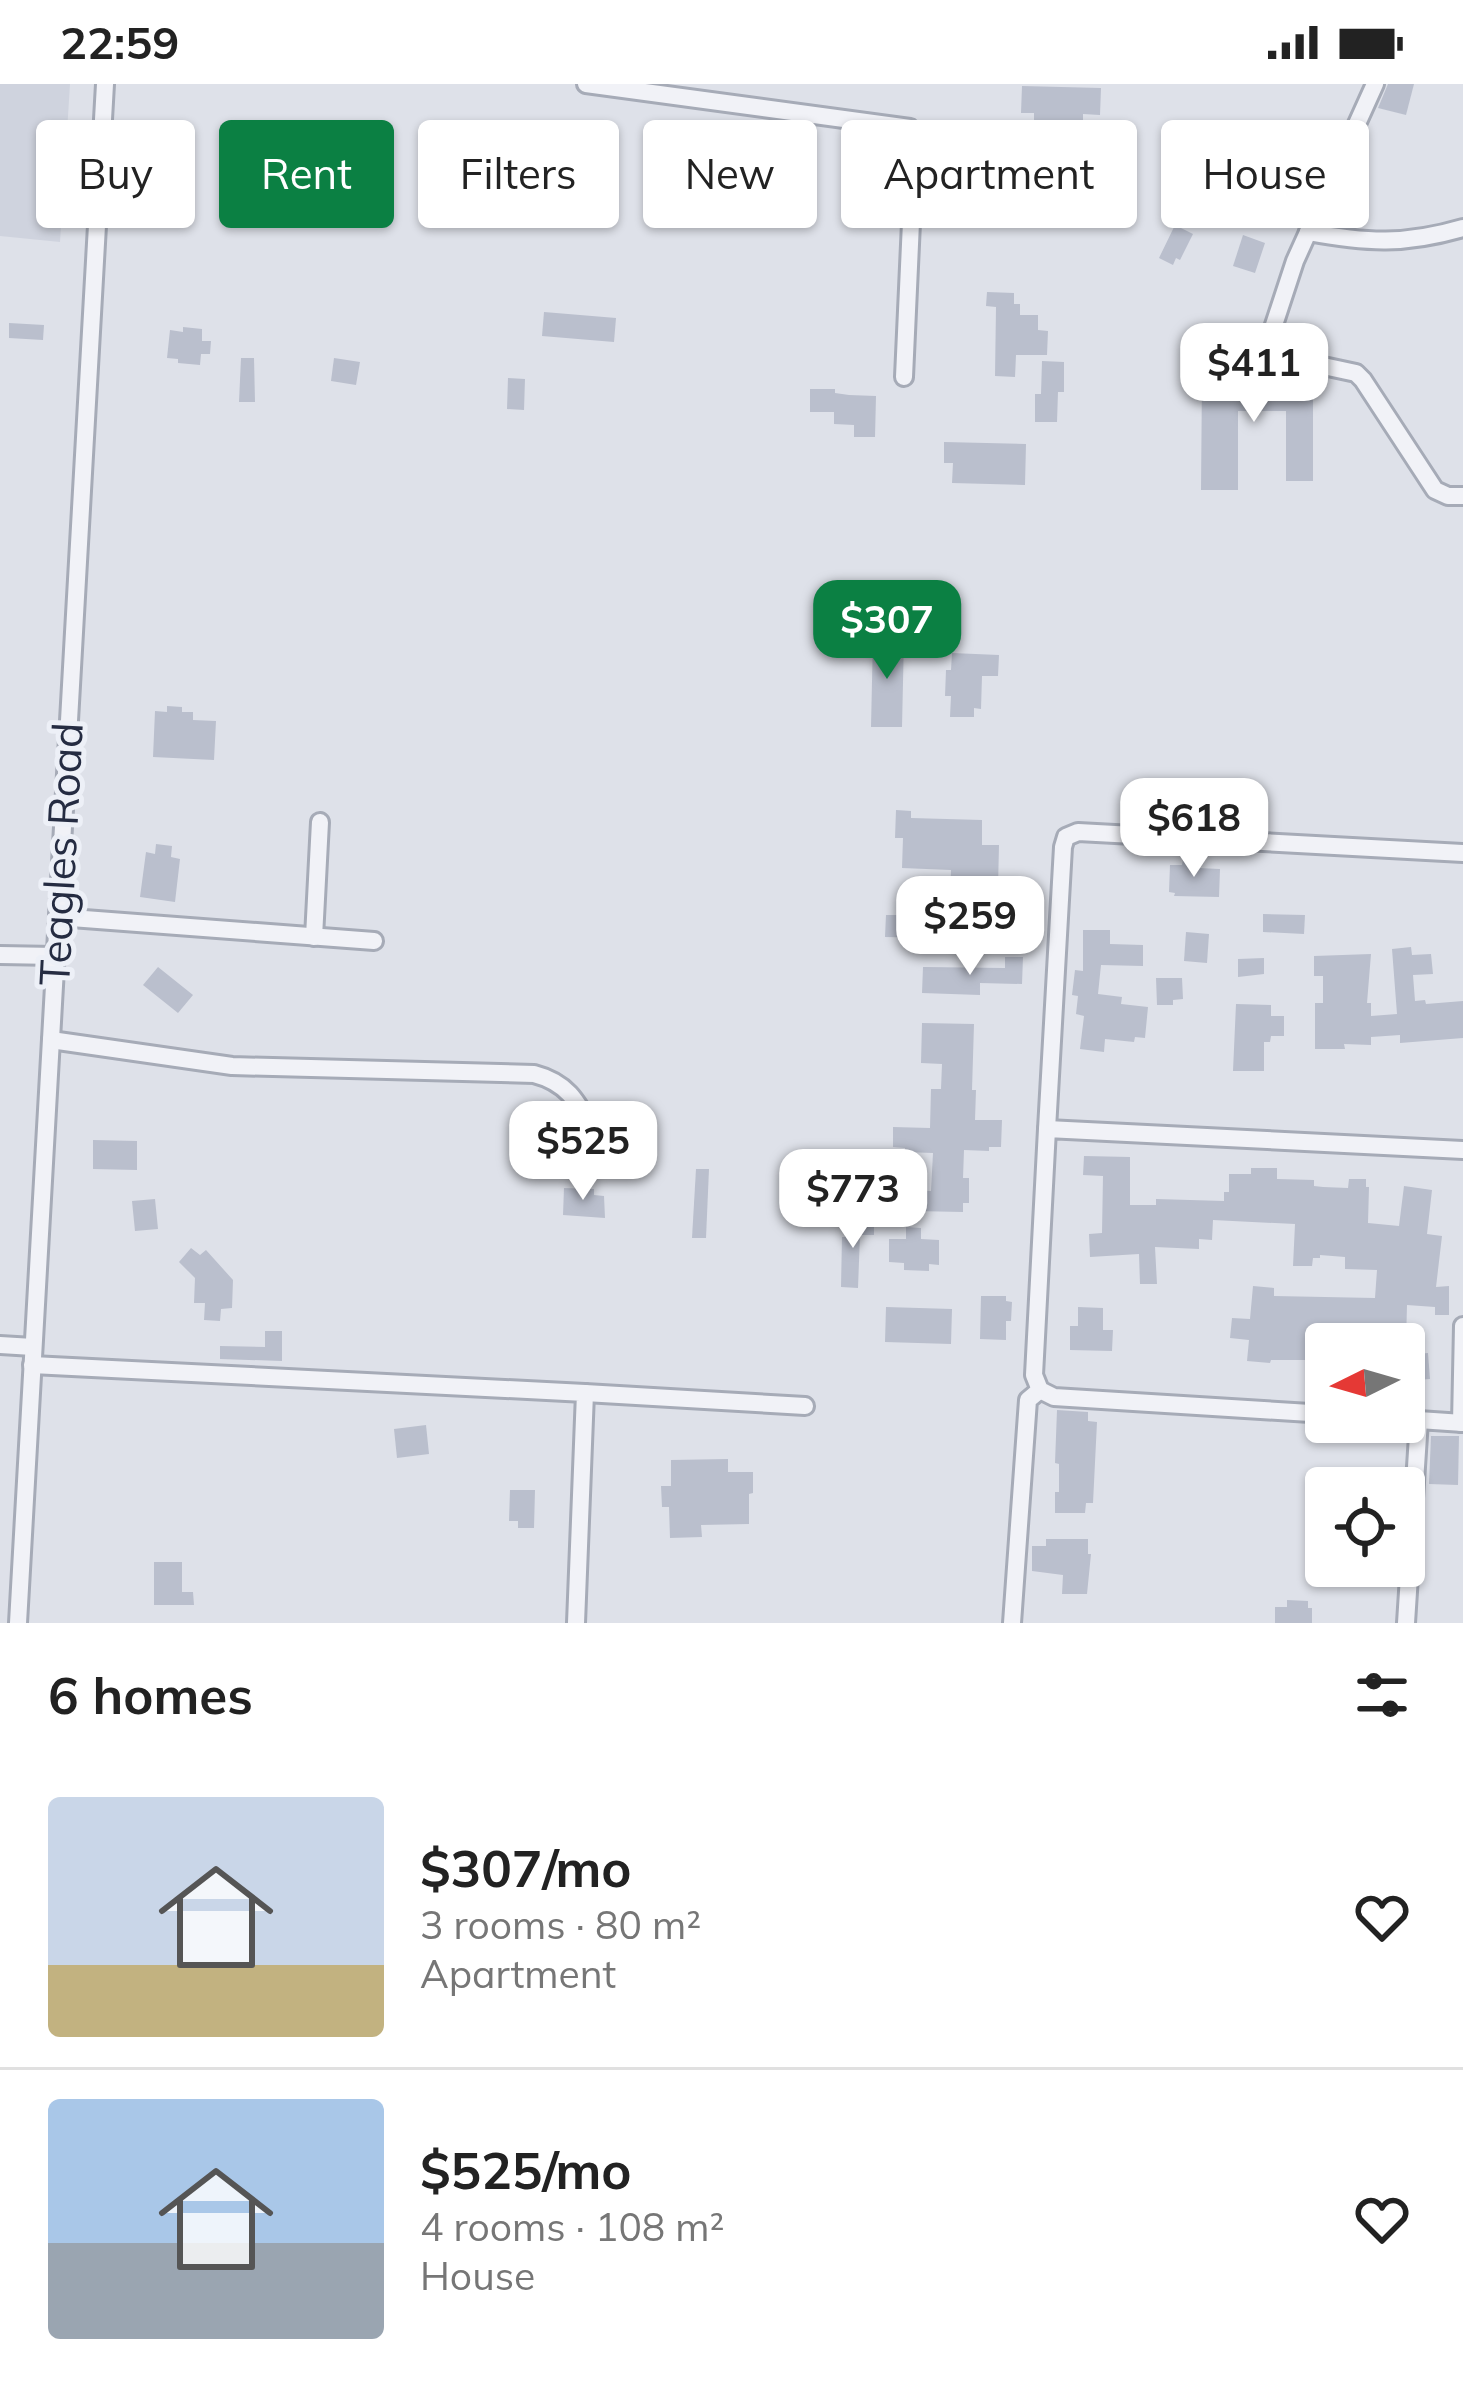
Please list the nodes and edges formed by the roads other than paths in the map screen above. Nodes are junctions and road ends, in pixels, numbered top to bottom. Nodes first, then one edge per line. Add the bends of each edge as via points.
1 (105, 84) edge
2 (586, 84) edge
3 (1376, 84) edge
4 (1463, 228) edge
5 (1308, 232) junction
6 (904, 377) dead end
7 (1463, 496) edge
8 (320, 822) dead end
9 (1463, 853) edge
10 (58, 917) junction
11 (314, 937) junction
12 (374, 941) dead end
13 (0, 955) edge
14 (56, 956) junction
15 (51, 1040) junction
16 (1047, 1129) junction
17 (598, 1140) dead end
18 (1463, 1150) edge
19 (1463, 1326) edge
20 (0, 1345) edge
21 (33, 1356) junction
22 (1040, 1390) junction
23 (585, 1393) junction
24 (805, 1406) dead end
25 (1305, 1413) edge
26 (1425, 1421) edge
27 (1462, 1423) edge
28 (1411, 1443) edge
29 (18, 1623) edge
30 (576, 1623) edge
31 (1012, 1623) edge
32 (1406, 1623) edge

1 - 10 street, Teagles Road
2 - 6 street via 910,128
3 - 5 street
4 - 5 street via 1393,242
5 - 7 street via 1272,331 1277,347 1286,358 1356,373 1436,490
8 - 11 street
9 - 16 street via 1078,832 1066,838
10 - 11 street
10 - 14 street, Teagles Road
11 - 12 street
13 - 14 street
14 - 15 street, Teagles Road
15 - 17 street via 232,1066 535,1074 569,1090
15 - 21 street, Teagles Road
16 - 18 street
16 - 22 street via 1034,1375
19 - 27 street
20 - 21 street
21 - 23 street
21 - 29 street, Teagles Road
22 - 25 street
22 - 31 street via 1028,1400
23 - 24 street
23 - 30 street
26 - 27 street
28 - 32 street

